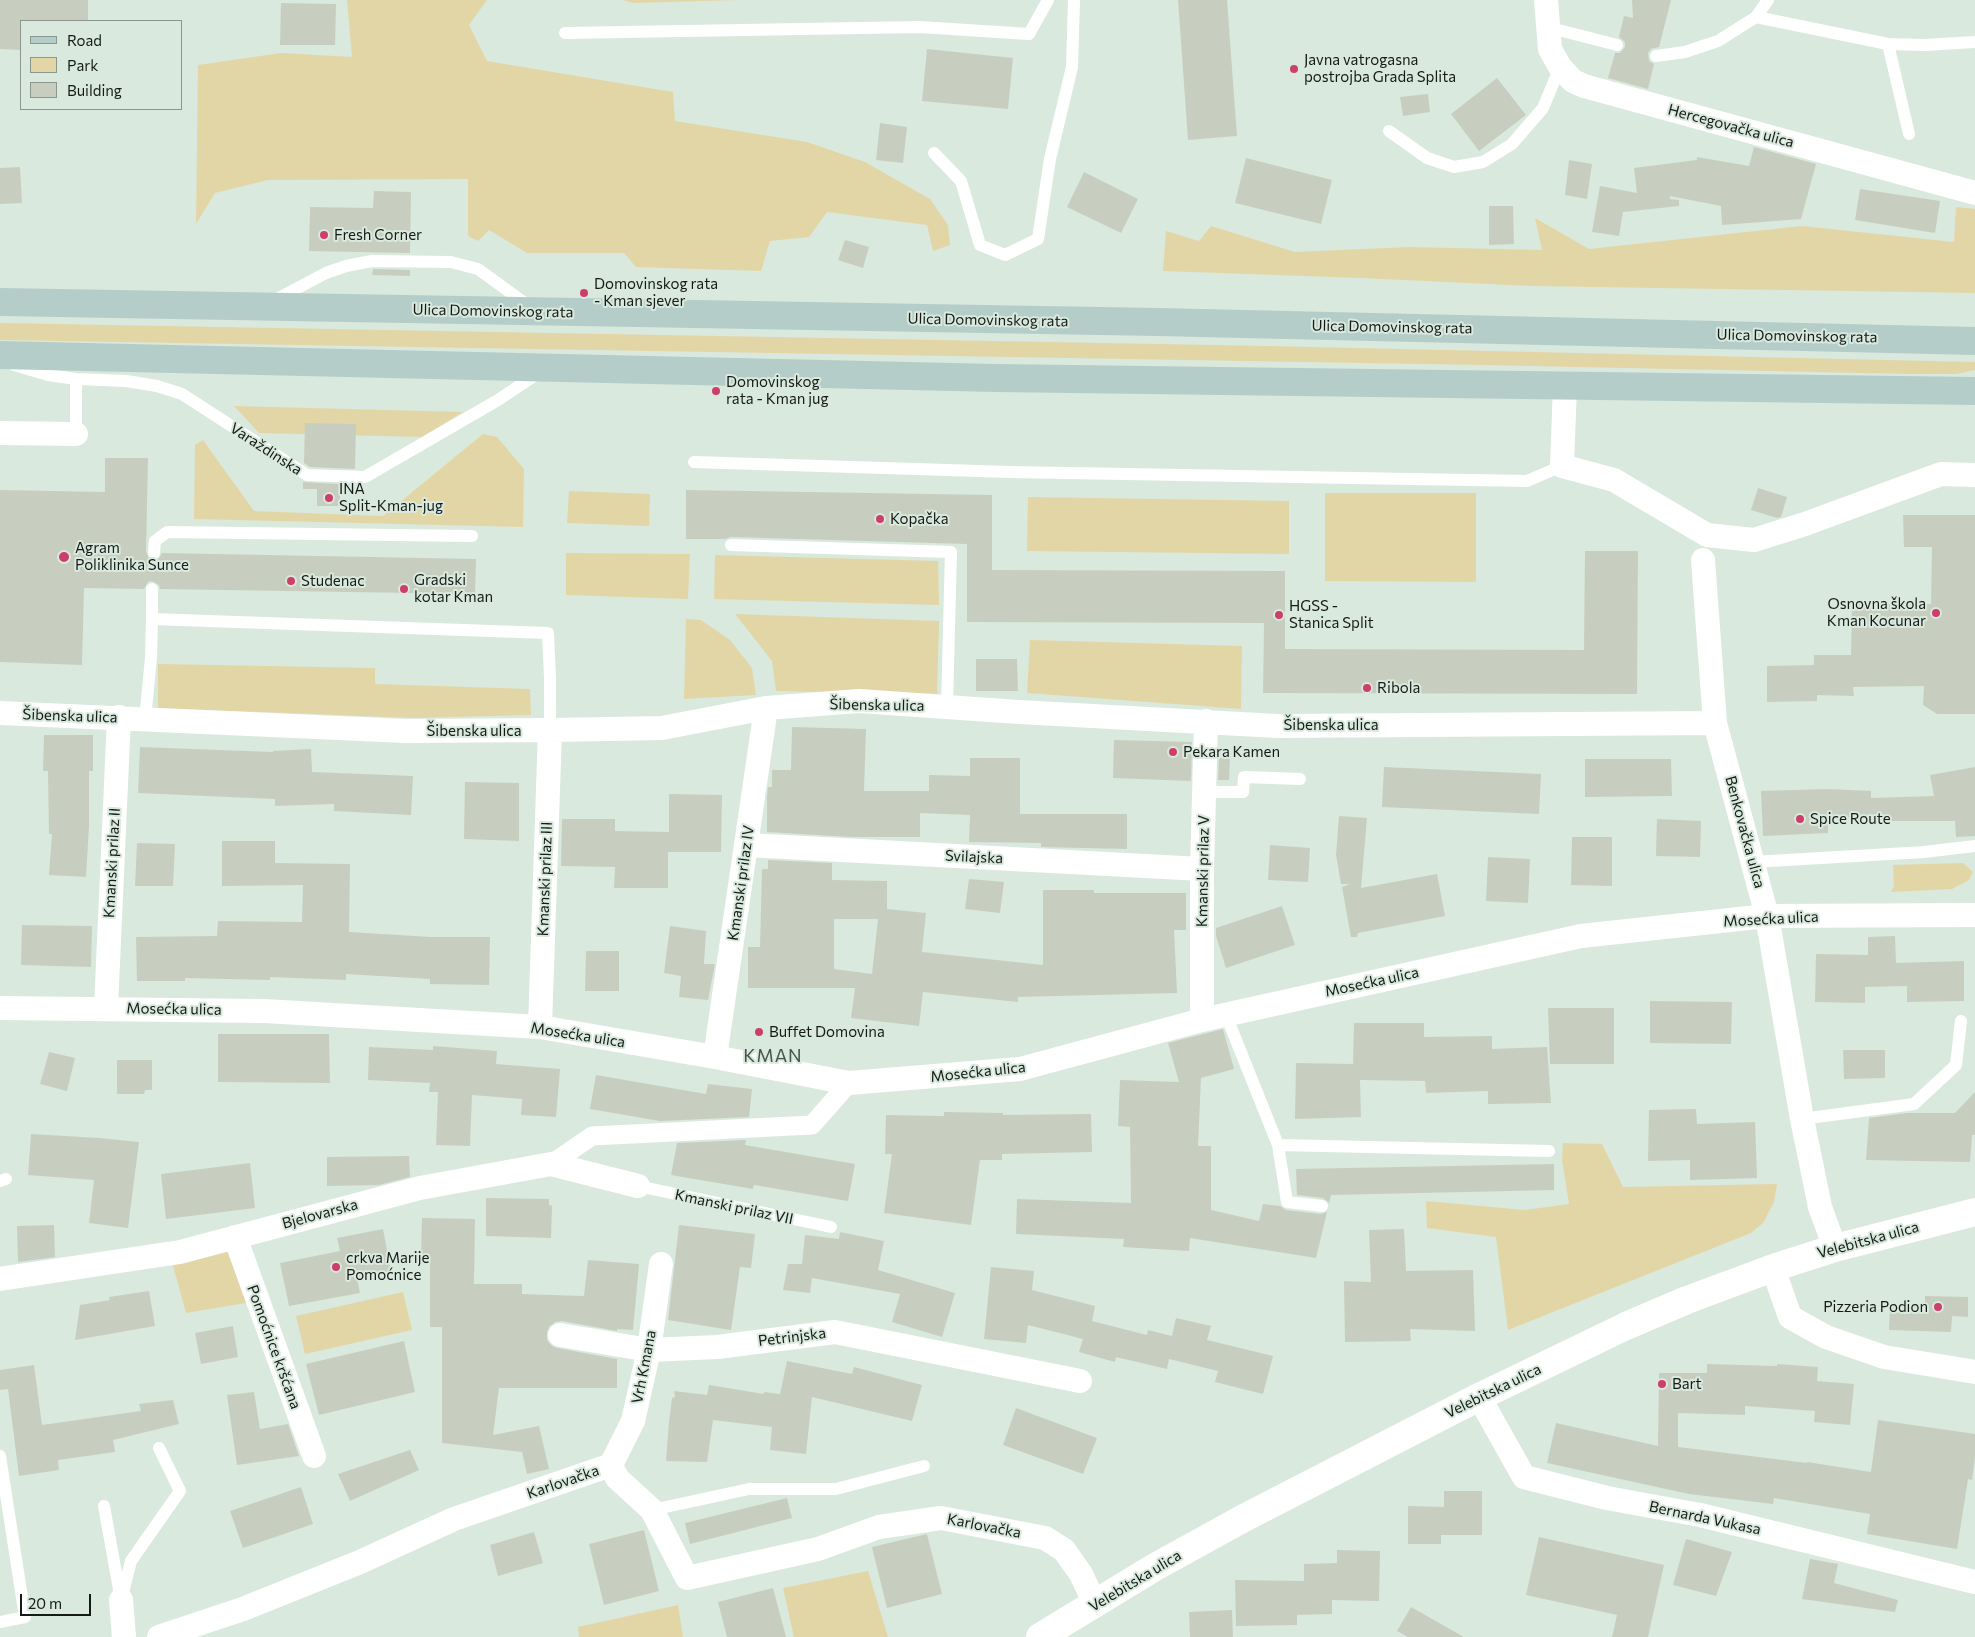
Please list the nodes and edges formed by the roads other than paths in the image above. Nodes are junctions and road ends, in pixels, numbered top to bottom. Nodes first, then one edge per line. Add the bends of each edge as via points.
1 (1048, 0) edge
2 (1074, 0) edge
3 (1546, 0) edge
4 (1768, 0) edge
5 (1756, 17) junction
6 (1547, 27) junction
7 (565, 33) dead end
8 (1975, 42) edge
9 (1888, 44) junction
10 (1617, 45) dead end
11 (1656, 56) dead end
12 (1560, 67) junction
13 (1390, 131) dead end
14 (1909, 134) dead end
15 (934, 153) dead end
16 (1975, 193) edge
17 (0, 302) edge
18 (262, 307) junction
19 (537, 312) junction
20 (1975, 341) edge
21 (0, 356) edge
22 (0, 361) edge
23 (545, 369) junction
24 (76, 379) junction
25 (1564, 386) junction
26 (1975, 391) edge
27 (0, 433) edge
28 (76, 434) joint
29 (694, 462) dead end
30 (1562, 466) junction
31 (1975, 475) edge
32 (472, 536) dead end
33 (731, 545) dead end
34 (154, 553) dead end
35 (1703, 560) dead end
36 (152, 589) dead end
37 (152, 619) junction
38 (947, 706) junction
39 (766, 708) junction
40 (0, 713) edge
41 (119, 718) junction
42 (145, 719) junction
43 (1206, 721) junction
44 (1715, 723) junction
45 (550, 730) junction
46 (1300, 779) dead end
47 (1204, 792) junction
48 (747, 845) junction
49 (1975, 846) edge
50 (1752, 862) junction
51 (1202, 869) junction
52 (1975, 915) edge
53 (1767, 916) junction
54 (0, 1008) edge
55 (106, 1008) junction
56 (1226, 1015) junction
57 (1202, 1020) junction
58 (1961, 1021) dead end
59 (540, 1027) junction
60 (715, 1057) junction
61 (849, 1083) junction
62 (1802, 1119) junction
63 (1278, 1145) junction
64 (1549, 1151) dead end
65 (551, 1164) junction
66 (638, 1186) joint
67 (1322, 1206) dead end
68 (1975, 1212) edge
69 (831, 1227) dead end
70 (235, 1237) junction
71 (1835, 1248) junction
72 (661, 1264) dead end
73 (1773, 1268) junction
74 (0, 1279) edge
75 (560, 1335) dead end
76 (649, 1350) junction
77 (1975, 1372) edge
78 (1080, 1381) dead end
79 (1479, 1397) junction
80 (159, 1448) dead end
81 (0, 1456) edge
82 (314, 1456) dead end
83 (611, 1466) junction
84 (924, 1466) dead end
85 (104, 1506) dead end
86 (652, 1510) junction
87 (1975, 1582) edge
88 (121, 1600) junction
89 (1095, 1604) junction
90 (0, 1622) edge
91 (124, 1637) edge
92 (159, 1637) edge
93 (1040, 1637) edge

1 - 7 lane via 1029,34 920,26
2 - 15 lane via 1072,68 1050,159 1038,239 1005,255 980,245 961,181
3 - 6 street, Hercegovačka ulica
4 - 5 lane
5 - 9 lane
5 - 11 lane via 1718,42
6 - 10 lane
6 - 12 street, Hercegovačka ulica via 1550,49
8 - 9 lane
9 - 14 lane
12 - 13 lane via 1543,108 1512,144 1483,162 1454,168 1427,158
12 - 16 street, Hercegovačka ulica via 1573,81 1598,91
17 - 18 main road, Ulica Domovinskog rata
18 - 19 main road, Ulica Domovinskog rata
18 - 19 lane via 346,266 372,261 451,262 478,269
19 - 20 main road, Ulica Domovinskog rata via 1168,322
21 - 23 main road
22 - 24 lane, Varaždinska
23 - 24 lane, Varaždinska via 365,477 307,475 182,394 126,381
23 - 25 main road
24 - 28 lane
25 - 26 main road
25 - 30 street
27 - 28 street
29 - 30 lane via 1020,472 1527,481
30 - 31 street via 1614,480 1707,535 1754,540 1941,474
32 - 34 lane via 167,532 155,541
33 - 38 lane, Šibenska ulica via 951,552
35 - 44 street, Benkovačka ulica
36 - 37 lane
37 - 42 lane
37 - 45 lane via 548,633
38 - 39 street, Šibenska ulica via 859,701
38 - 43 street, Šibenska ulica
39 - 45 street, Šibenska ulica via 662,728
39 - 48 street, Kmanski prilaz IV
40 - 41 street, Šibenska ulica
41 - 42 street, Šibenska ulica
41 - 55 street, Kmanski prilaz II
42 - 45 street, Šibenska ulica via 406,731
43 - 44 street, Šibenska ulica via 1277,726
43 - 47 street, Kmanski prilaz V
44 - 50 street, Benkovačka ulica
45 - 59 street, Kmanski prilaz III
46 - 47 lane via 1244,776 1243,792
47 - 51 street, Kmanski prilaz V
48 - 51 street, Svilajska
48 - 60 street, Kmanski prilaz IV
49 - 50 lane
50 - 53 street, Benkovačka ulica
51 - 57 street, Kmanski prilaz V
52 - 53 street, Mosećka ulica
53 - 56 street, Mosećka ulica via 1581,936
53 - 62 street, Benkovačka ulica
54 - 55 street, Mosećka ulica
55 - 59 street, Mosećka ulica via 264,1011
56 - 57 street, Mosećka ulica
56 - 63 lane
57 - 61 street, Mosećka ulica via 1020,1069
58 - 62 lane via 1956,1065 1914,1104
59 - 60 street, Mosećka ulica
60 - 61 street, Mosećka ulica
61 - 65 street via 812,1125 592,1136
62 - 71 street, Benkovačka ulica via 1820,1207
63 - 64 lane
63 - 67 lane via 1288,1202
65 - 66 street, Bjelovarska
65 - 70 street, Bjelovarska via 420,1188
66 - 69 lane, Kmanski prilaz VII
68 - 71 street, Velebitska ulica
70 - 74 street, Bjelovarska via 180,1252
70 - 82 street, Pomoćnice kršćana
71 - 73 street, Velebitska ulica
72 - 76 street, Vrh Kmana
73 - 77 street via 1790,1317 1826,1337 1884,1357
73 - 79 street, Velebitska ulica via 1687,1300
75 - 76 street, Petrinjska
76 - 78 street, Petrinjska via 717,1346 835,1332
76 - 83 street, Vrh Kmana via 633,1421
79 - 87 street, Bernarda Vukasa via 1524,1477 1607,1498 1700,1515
79 - 89 street, Velebitska ulica via 1244,1518
80 - 88 lane via 180,1491 131,1561
81 - 90 lane via 25,1617
83 - 86 street, Karlovačka via 616,1478
83 - 92 street, Karlovačka via 454,1519 342,1570 243,1609
84 - 86 lane via 836,1489 749,1490
85 - 88 lane
86 - 89 street, Karlovačka via 687,1578 818,1549 879,1527 941,1518 1045,1538 1064,1550 1081,1574
88 - 91 street
89 - 93 street, Velebitska ulica

